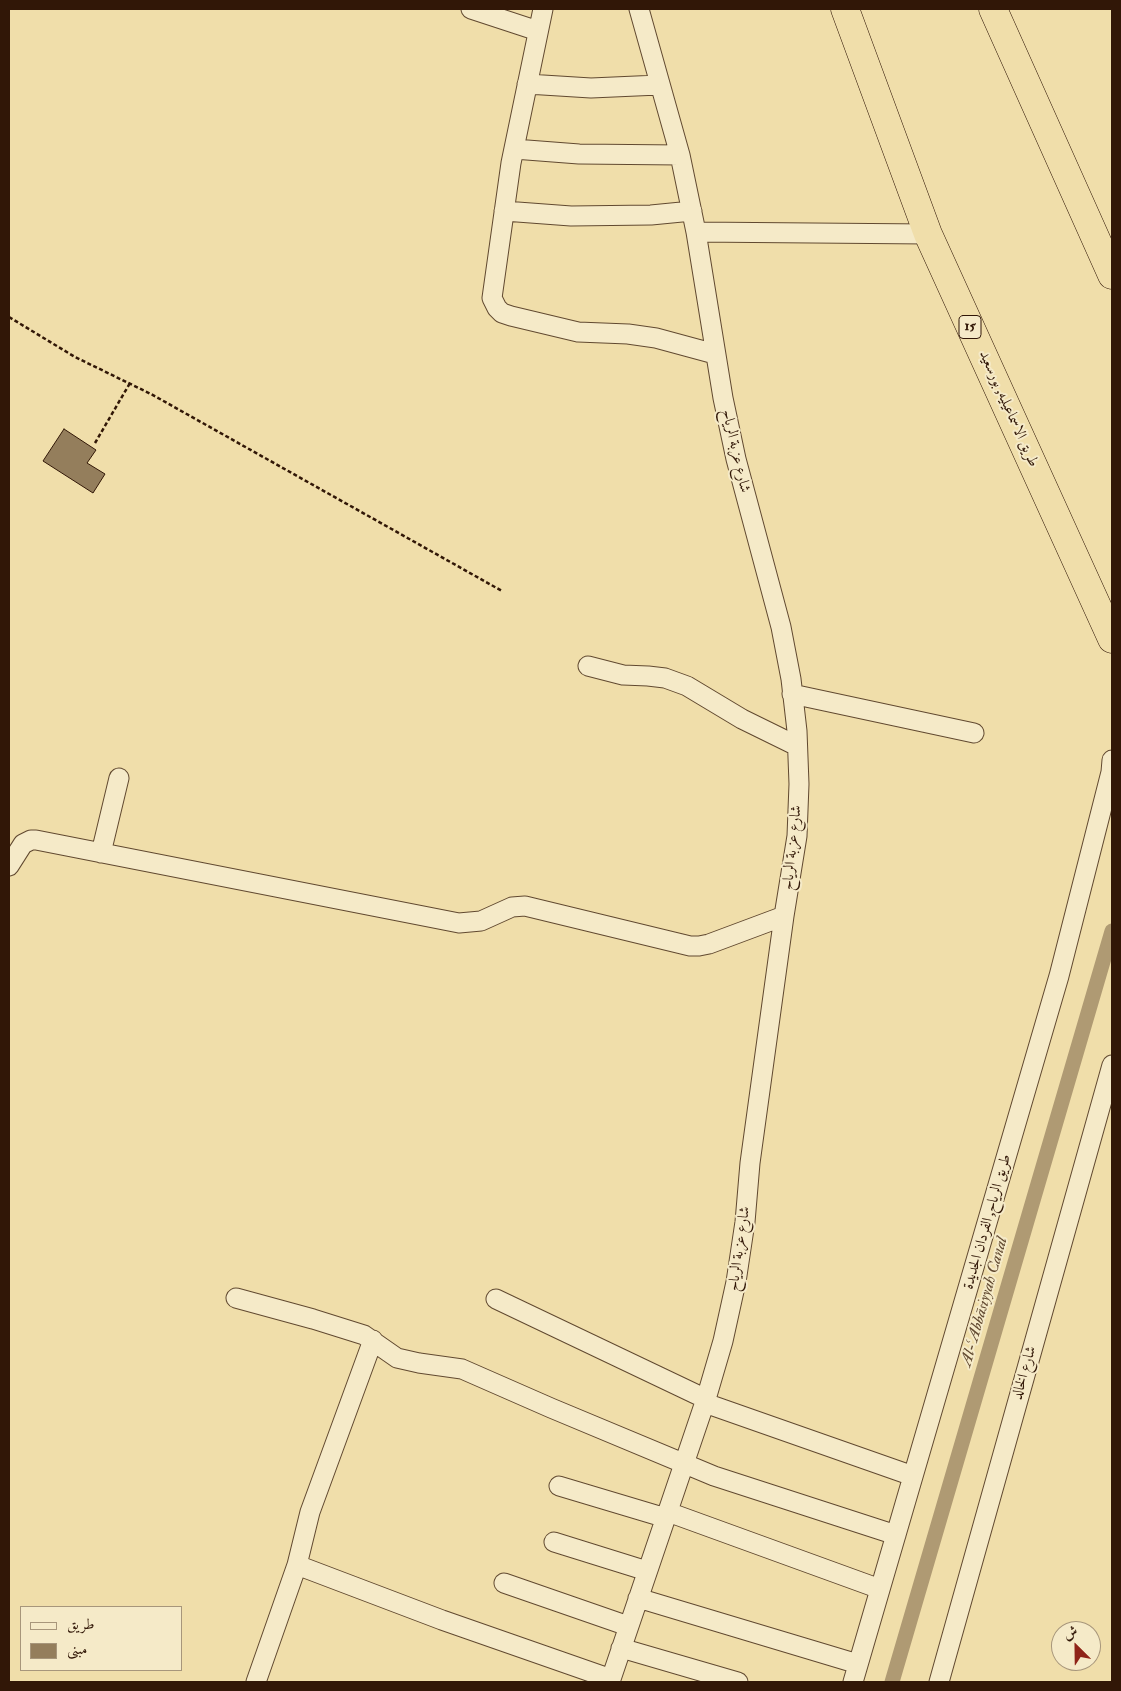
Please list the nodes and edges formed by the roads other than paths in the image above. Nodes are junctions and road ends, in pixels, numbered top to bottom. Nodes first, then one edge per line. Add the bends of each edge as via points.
1 (471, 9) edge
2 (543, 9) edge
3 (639, 9) edge
4 (845, 9) edge
5 (993, 9) edge
6 (538, 31) junction
7 (527, 84) junction
8 (659, 85) junction
9 (514, 149) junction
10 (680, 155) junction
11 (692, 210) junction
12 (504, 211) junction
13 (696, 232) junction
14 (928, 234) junction
15 (1112, 275) edge
16 (715, 354) junction
17 (1112, 639) edge
18 (588, 666) dead end
19 (792, 694) junction
20 (974, 734) dead end
21 (797, 746) junction
22 (1112, 760) edge
23 (119, 778) dead end
24 (101, 853) junction
25 (9, 866) edge
26 (784, 916) junction
27 (1112, 1065) edge
28 (236, 1298) dead end
29 (496, 1299) dead end
30 (373, 1340) junction
31 (705, 1401) junction
32 (684, 1463) junction
33 (914, 1476) junction
34 (560, 1486) dead end
35 (667, 1515) junction
36 (896, 1535) junction
37 (554, 1542) dead end
38 (296, 1565) junction
39 (647, 1571) junction
40 (504, 1583) dead end
41 (880, 1589) junction
42 (638, 1598) junction
43 (628, 1626) junction
44 (621, 1648) junction
45 (858, 1664) junction
46 (610, 1681) edge
47 (256, 1682) edge
48 (738, 1682) edge
49 (853, 1682) edge
50 (939, 1682) edge

1 - 6 street
2 - 6 street
3 - 8 street, شارع عزبة الرياح
4 - 14 highway, طريق الاسماعيليه, بورسعيد / 15
5 - 15 highway
6 - 7 street
7 - 8 street via 591,88
7 - 9 street
8 - 10 street, شارع عزبة الرياح
9 - 10 street via 579,154
9 - 12 street
10 - 11 street, شارع عزبة الرياح
11 - 12 street via 651,215 580,216
11 - 13 street, شارع عزبة الرياح
12 - 16 street via 492,298 502,313 578,332 656,338
13 - 14 street
13 - 16 street, شارع عزبة الرياح
14 - 17 highway, طريق الاسماعيليه, بورسعيد / 15
16 - 19 street, شارع عزبة الرياح via 736,459 781,627
18 - 21 street via 623,676 665,678 687,686 742,719
19 - 20 street
19 - 21 street, شارع عزبة الرياح
21 - 26 street, شارع عزبة الرياح via 797,836
22 - 33 street, طريق الرياح, الفردان الجديدة via 1059,976
23 - 24 street
24 - 25 street via 31,840 23,844
24 - 26 street via 459,923 481,921 512,906 525,906 690,946 709,944
26 - 31 street, شارع عزبة الرياح via 736,1282
27 - 50 street, شارع الخالد
28 - 30 street via 336,1326
29 - 31 street
30 - 32 street via 397,1358 462,1369
30 - 38 street via 310,1512
31 - 32 street, شارع عزبة الرياح
31 - 33 street
32 - 35 street, شارع عزبة الرياح
32 - 36 street via 749,1489
33 - 36 street, طريق الرياح, الفردان الجديدة
34 - 35 street
35 - 39 street, شارع عزبة الرياح
35 - 41 street
36 - 41 street, طريق الرياح, الفردان الجديدة
37 - 39 street
38 - 46 street
38 - 47 street
39 - 42 street, شارع عزبة الرياح
40 - 43 street
41 - 45 street, طريق الرياح, الفردان الجديدة
42 - 43 street, شارع عزبة الرياح
42 - 45 street
43 - 44 street, شارع عزبة الرياح
44 - 46 street, شارع عزبة الرياح
44 - 48 street
45 - 49 street, طريق الرياح, الفردان الجديدة

